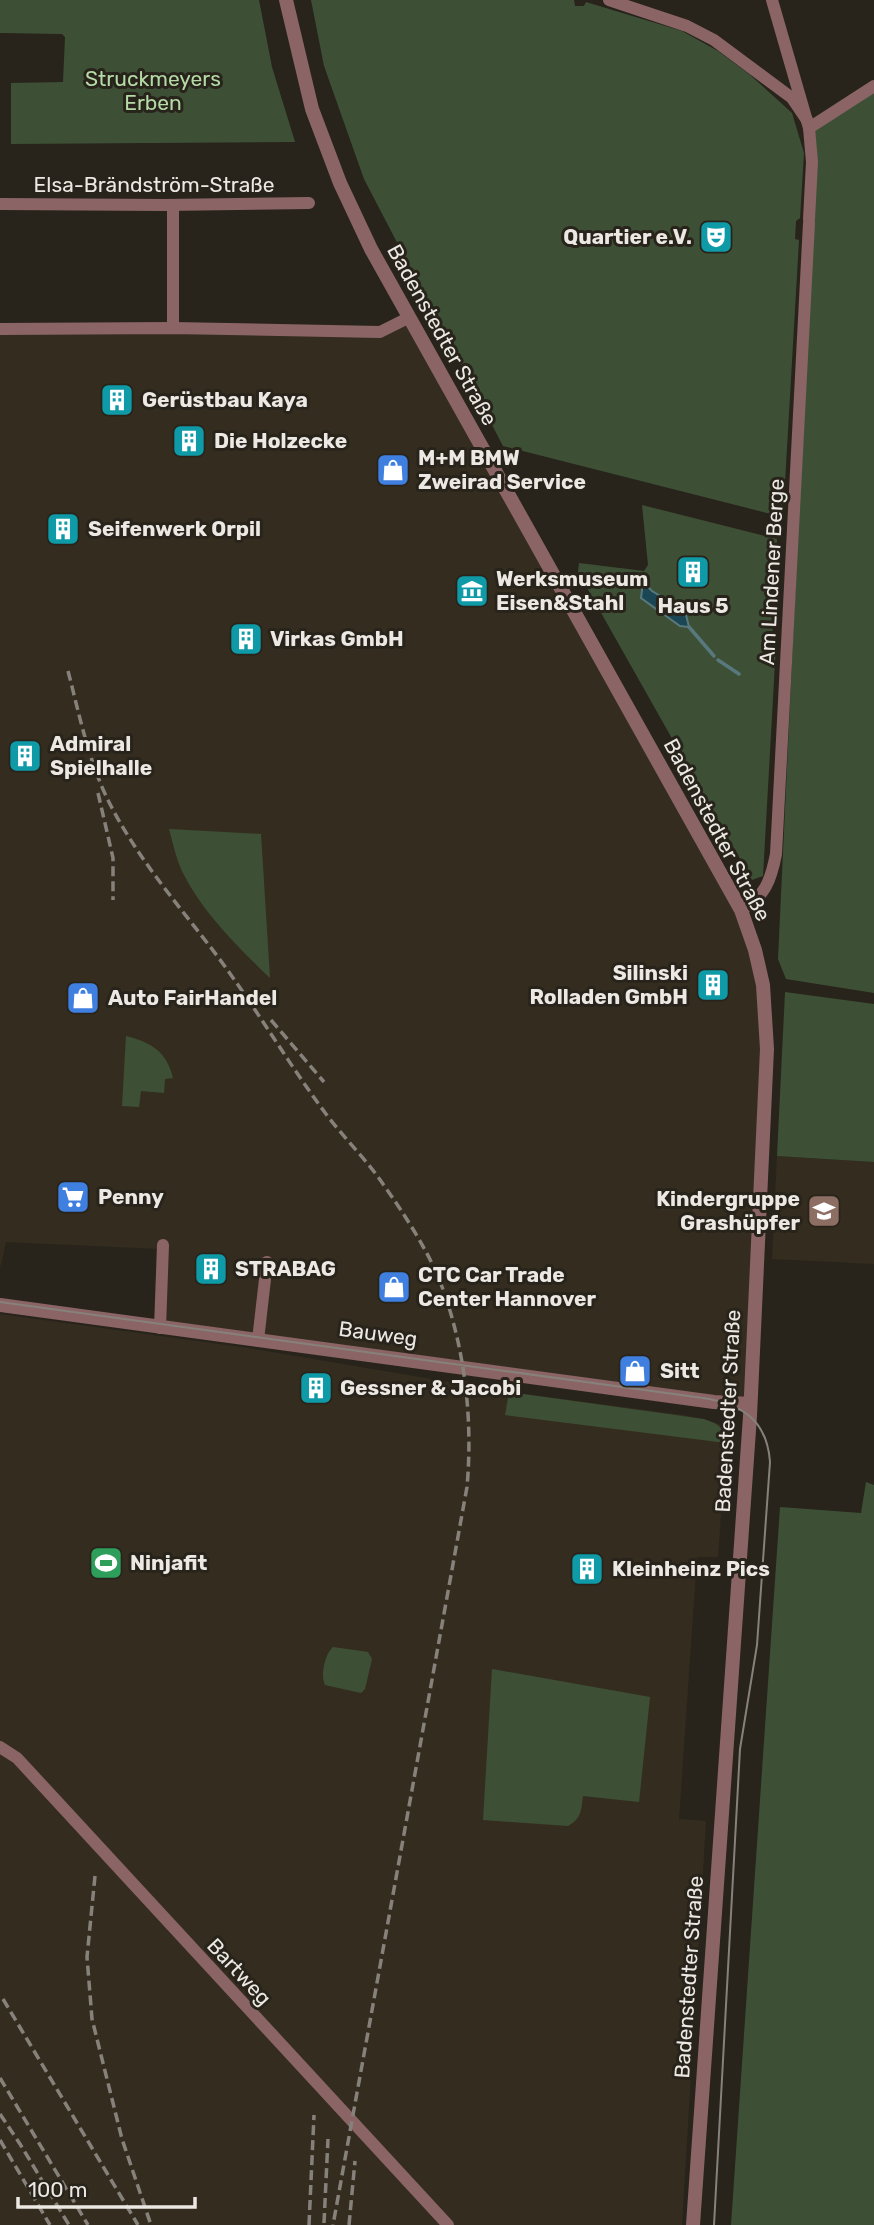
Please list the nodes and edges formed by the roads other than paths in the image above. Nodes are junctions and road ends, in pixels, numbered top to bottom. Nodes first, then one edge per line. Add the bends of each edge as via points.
1 (286, 0) edge
2 (610, 0) edge
3 (772, 0) edge
4 (874, 86) edge
5 (808, 124) junction
6 (309, 203) dead end
7 (0, 204) edge
8 (173, 205) junction
9 (408, 318) junction
10 (173, 328) junction
11 (0, 329) edge
12 (741, 910) junction
13 (163, 1245) dead end
14 (267, 1262) dead end
15 (0, 1305) edge
16 (160, 1328) junction
17 (258, 1340) junction
18 (750, 1404) junction
19 (0, 1747) edge
20 (448, 2225) edge
21 (693, 2225) edge

1 - 9 street, Badenstedter Straße via 312,109 328,154
2 - 5 street via 714,40 792,98
3 - 5 street, Am Lindener Berge
4 - 5 street
5 - 12 street, Am Lindener Berge via 812,163 776,854 772,877 762,895
6 - 8 street, Elsa-Brändström-Straße
7 - 8 street, Elsa-Brändström-Straße
8 - 10 street
9 - 10 street via 380,332
9 - 12 street, Badenstedter Straße
10 - 11 street
12 - 18 street, Badenstedter Straße via 763,985 767,1049
13 - 16 street
14 - 17 street
15 - 16 street, Bauweg
16 - 17 street, Bauweg
17 - 18 street, Bauweg
18 - 21 street, Badenstedter Straße
19 - 20 street, Bartweg via 17,1758

